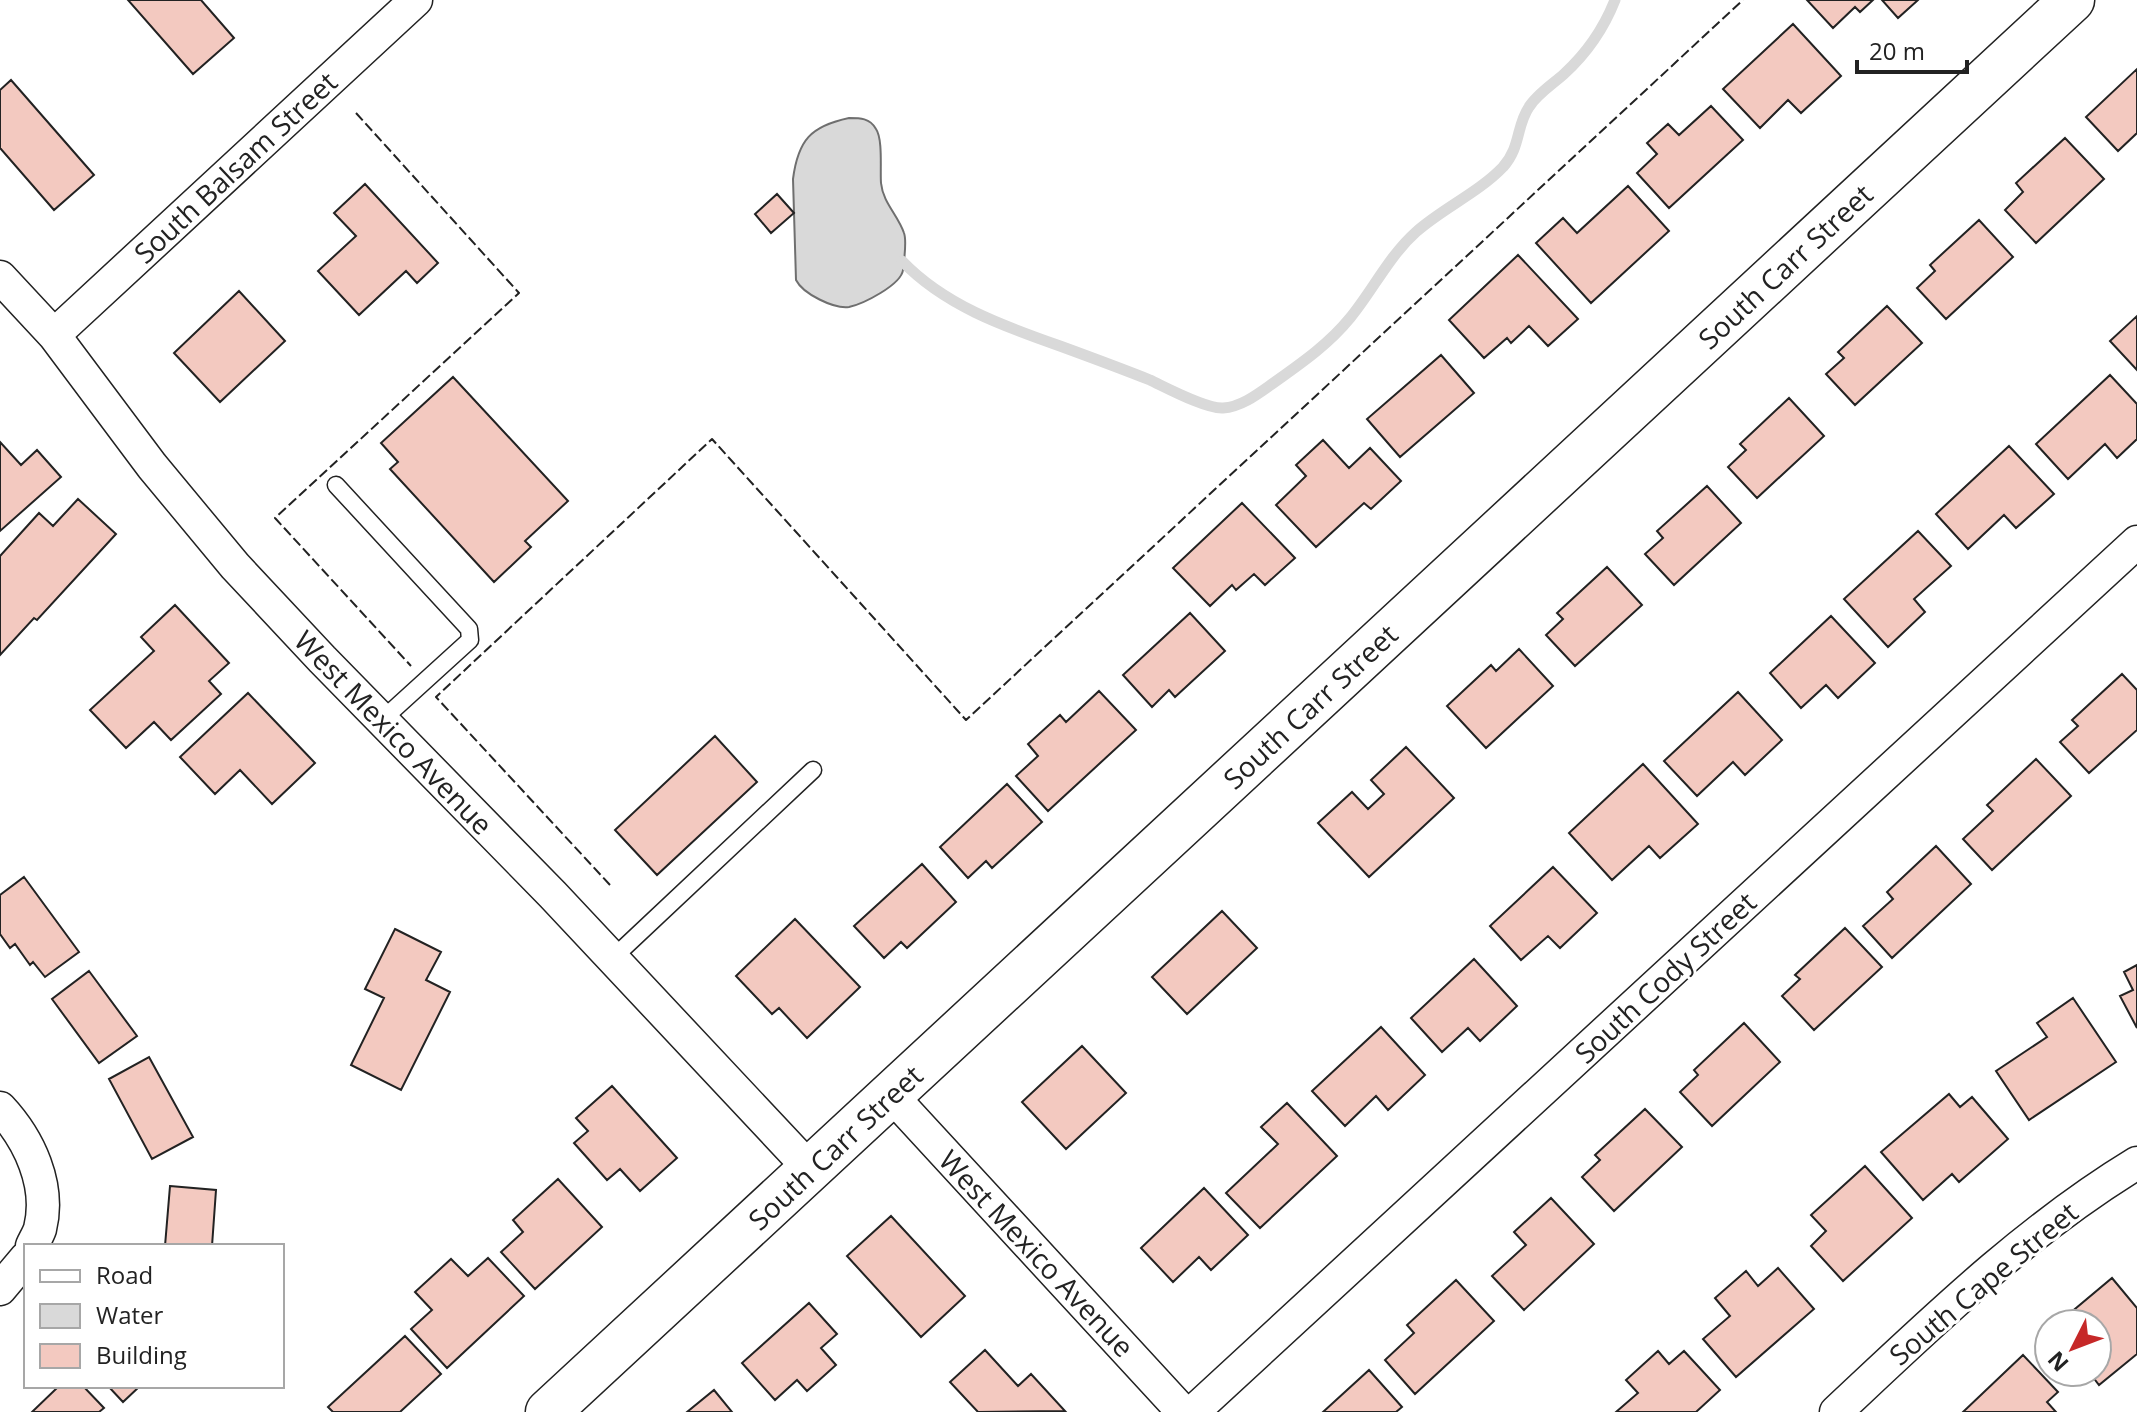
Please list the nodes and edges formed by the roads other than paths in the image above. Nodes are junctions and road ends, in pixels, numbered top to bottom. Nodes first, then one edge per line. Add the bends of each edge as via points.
1 (416, 0) edge
2 (2072, 0) edge
3 (0, 277) edge
4 (54, 335) junction
5 (336, 485) dead end
6 (2137, 542) edge
7 (382, 720) junction
8 (813, 770) dead end
9 (613, 958) junction
10 (891, 1095) junction
11 (0, 1108) edge
12 (2137, 1163) edge
13 (810, 1169) junction
14 (33, 1244) edge
15 (24, 1260) edge
16 (0, 1289) edge
17 (548, 1412) edge
18 (1183, 1412) edge
19 (1193, 1412) edge
20 (1836, 1412) edge

1 - 4 street, South Balsam Street
2 - 10 street, South Carr Street
3 - 4 street, West Mexico Avenue
4 - 7 street, West Mexico Avenue via 235,566
5 - 7 lane via 469,629 470,640
6 - 19 street, South Cody Street
7 - 9 street, West Mexico Avenue
8 - 9 lane
9 - 13 street, West Mexico Avenue
10 - 13 street, South Carr Street
10 - 18 street, West Mexico Avenue
11 - 14 street via 26,1142 39,1174 40,1229
12 - 20 street, South Cape Street via 2021,1244
13 - 17 street, South Carr Street
15 - 16 street

